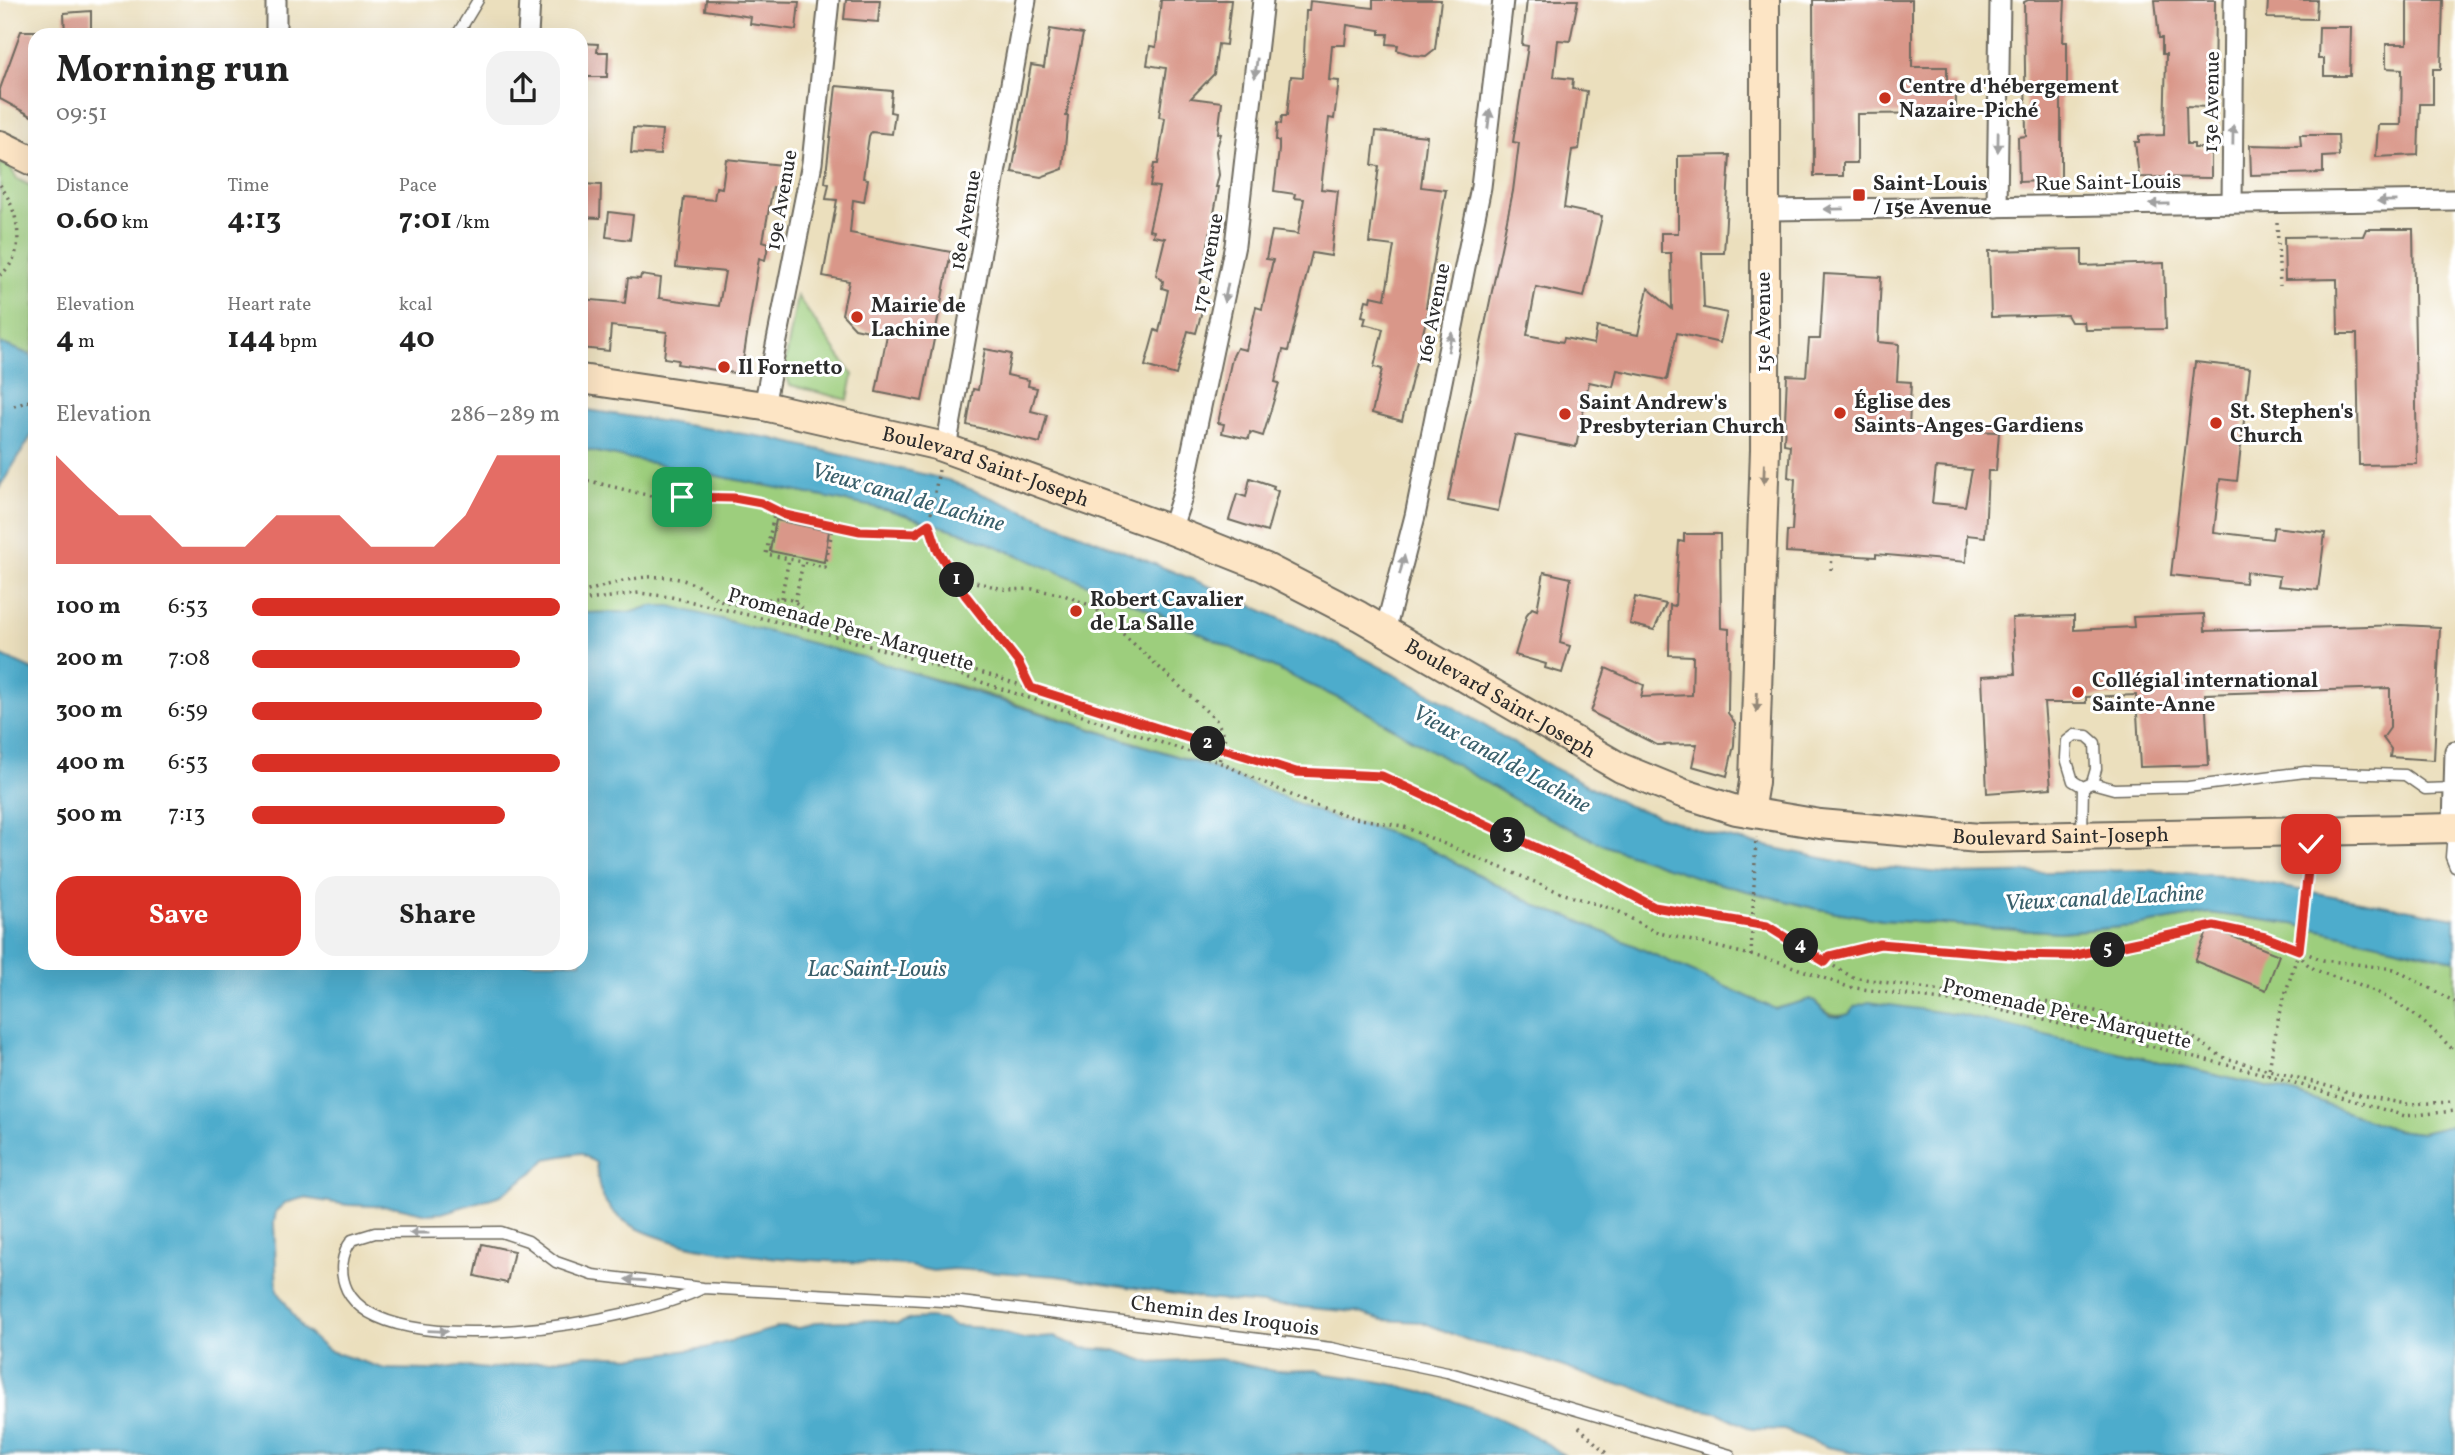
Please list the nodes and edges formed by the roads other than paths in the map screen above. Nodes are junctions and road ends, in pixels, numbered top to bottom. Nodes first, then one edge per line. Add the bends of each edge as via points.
1 (276, 0) edge
2 (478, 0) edge
3 (530, 0) edge
4 (829, 0) edge
5 (1026, 0) edge
6 (1264, 0) edge
7 (1503, 0) edge
8 (1765, 0) edge
9 (2000, 0) edge
10 (2234, 0) edge
11 (276, 28) edge
12 (461, 28) edge
13 (528, 28) edge
14 (0, 145) edge
15 (28, 159) edge
16 (2455, 200) edge
17 (2232, 204) junction
18 (1997, 207) junction
19 (1763, 210) junction
20 (588, 380) edge
21 (764, 406) junction
22 (946, 448) junction
23 (1171, 530) junction
24 (1384, 631) junction
25 (2455, 751) edge
26 (2087, 785) junction
27 (2454, 788) edge
28 (1749, 812) junction
29 (2454, 828) edge
30 (2082, 837) junction
31 (2455, 867) edge
32 (703, 1288) junction
33 (1730, 1455) edge

1 - 11 street
2 - 12 lane
3 - 13 street
4 - 21 street, 19e Avenue via 812,163
5 - 22 street, 18e Avenue
6 -> 23 street, 17e Avenue via 1235,245 1185,484
24 -> 7 street, 16e Avenue via 1415,516 1481,187
8 - 19 street, 15e Avenue
9 -> 18 street
17 -> 10 street, 13e Avenue
14 - 15 street
16 -> 17 street, Rue Saint-Louis
17 -> 18 street, Rue Saint-Louis
18 -> 19 street, Rue Saint-Louis
19 -> 28 street, 15e Avenue via 1765,449 1754,782
20 - 21 street, Boulevard Saint-Joseph
21 - 22 street, Boulevard Saint-Joseph
22 - 23 street, Boulevard Saint-Joseph
23 - 24 street, Boulevard Saint-Joseph via 1264,567
24 - 28 street, Boulevard Saint-Joseph via 1621,768 1682,793
25 - 27 street
26 - 26 lane via 2096,769 2095,743 2087,736 2075,735 2067,741 2067,766 2073,781
26 - 27 lane via 2188,787 2305,772 2405,775 2425,789
26 - 30 lane
27 - 29 street
28 - 30 street, Boulevard Saint-Joseph via 1932,836
29 - 30 street, Boulevard Saint-Joseph
29 - 31 lane via 2451,857
32 -> 32 lane, Chemin des Iroquois via 574,1270 528,1241 501,1232 375,1233 352,1240 342,1259 345,1286 360,1310 417,1330 477,1332 553,1325 647,1307
32 - 33 lane, Chemin des Iroquois via 961,1302 1342,1350 1447,1372

